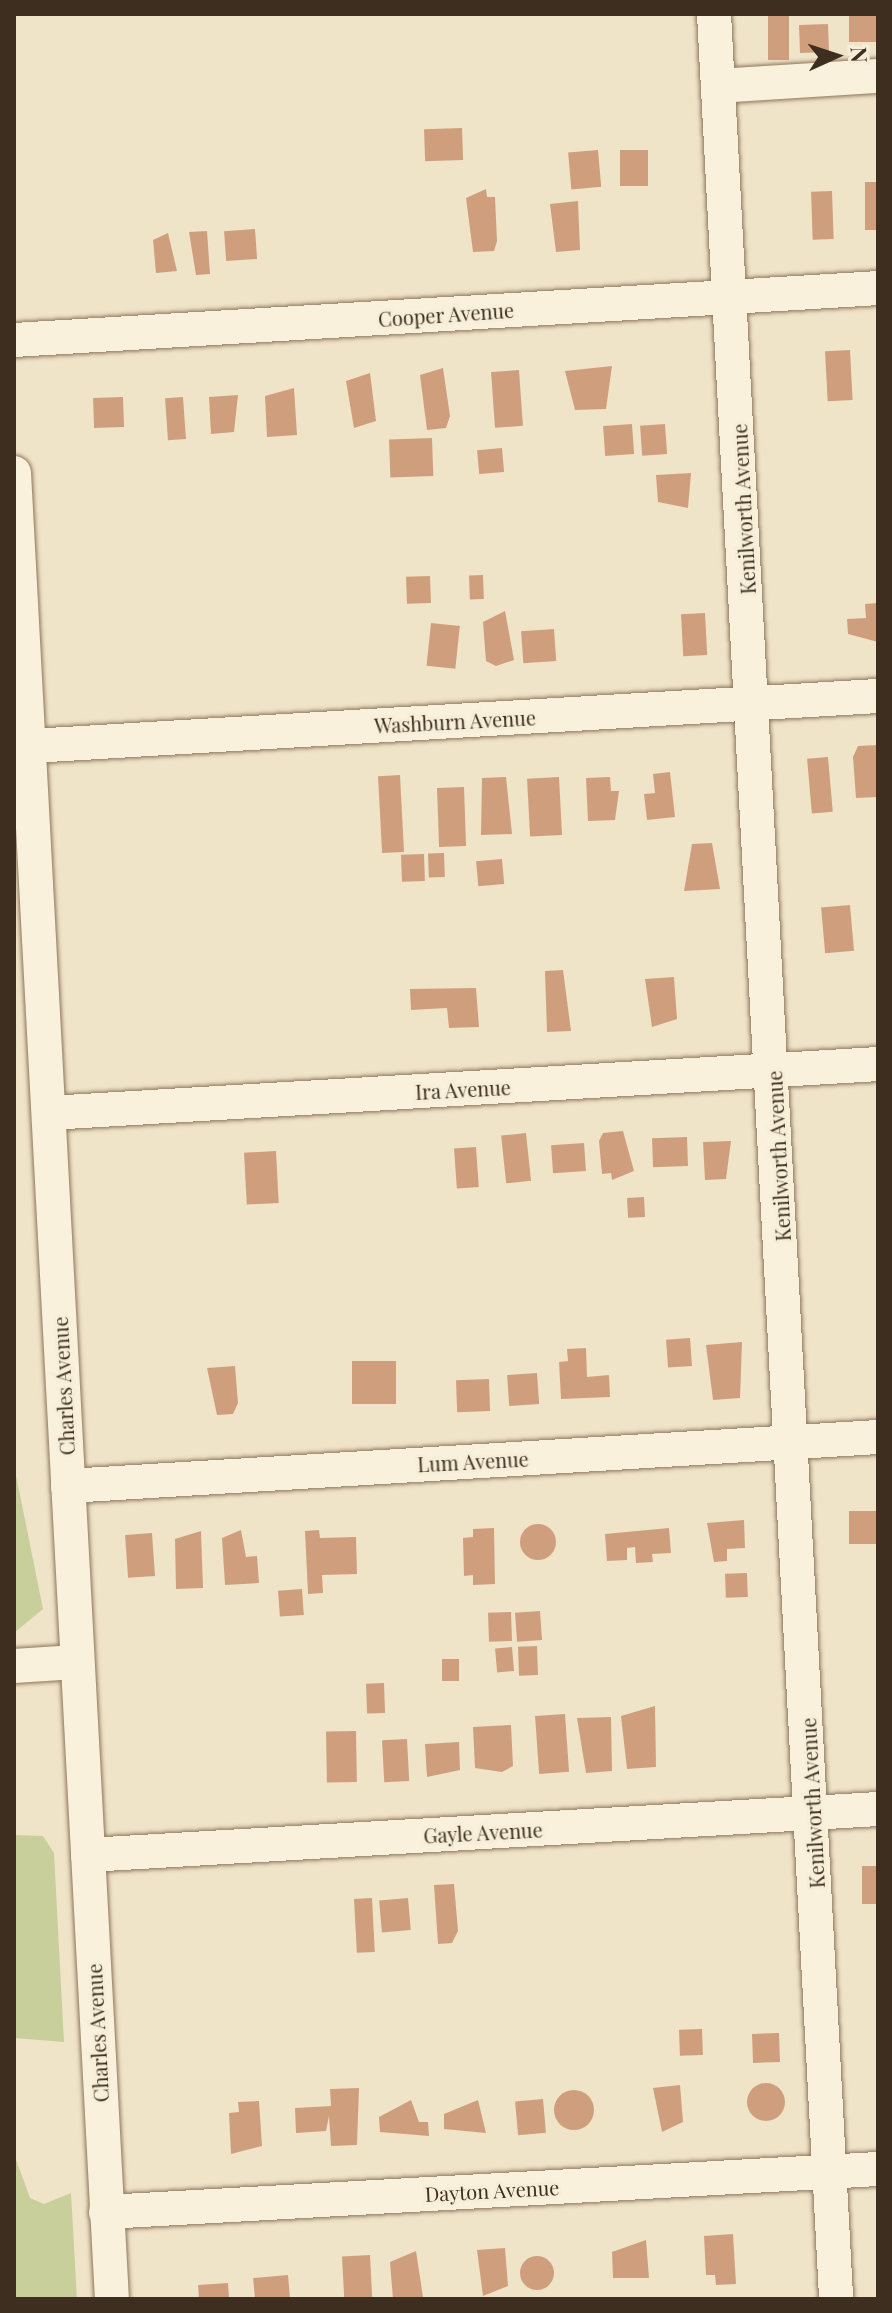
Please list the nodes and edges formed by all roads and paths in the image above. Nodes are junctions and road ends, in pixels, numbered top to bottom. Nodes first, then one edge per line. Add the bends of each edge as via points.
1 (714, 14) edge
2 (878, 76) edge
3 (718, 86) junction
4 (878, 288) edge
5 (731, 296) junction
6 (14, 340) edge
7 (14, 473) edge
8 (878, 696) edge
9 (754, 704) junction
10 (31, 746) junction
11 (878, 1064) edge
12 (774, 1071) junction
13 (49, 1113) junction
14 (878, 1437) edge
15 (792, 1442) junction
16 (68, 1486) junction
17 (76, 1662) junction
18 (14, 1666) edge
19 (878, 1809) edge
20 (813, 1812) junction
21 (88, 1855) junction
22 (878, 2169) edge
23 (827, 2172) junction
24 (106, 2212) junction
25 (112, 2299) edge
26 (836, 2299) edge

1 - 3 street, Kenilworth Avenue
2 - 3 street
3 - 5 street, Kenilworth Avenue
4 - 5 street, Cooper Avenue
5 - 6 street, Cooper Avenue
5 - 9 street, Kenilworth Avenue
7 - 10 street, Charles Avenue
8 - 9 street, Washburn Avenue
9 - 10 street, Washburn Avenue
9 - 12 street, Kenilworth Avenue
10 - 13 street, Charles Avenue
11 - 12 street, Ira Avenue
12 - 13 street, Ira Avenue
12 - 15 street, Kenilworth Avenue
13 - 16 street, Charles Avenue
14 - 15 street, Lum Avenue
15 - 16 street, Lum Avenue
15 - 20 street, Kenilworth Avenue
16 - 17 street, Charles Avenue
17 - 18 street
17 - 21 street, Charles Avenue
19 - 20 street, Gayle Avenue
20 - 21 street, Gayle Avenue
20 - 23 street, Kenilworth Avenue
21 - 24 street, Charles Avenue
22 - 23 street, Dayton Avenue
23 - 24 street, Dayton Avenue
23 - 26 street, Kenilworth Avenue
24 - 25 street, Charles Avenue

